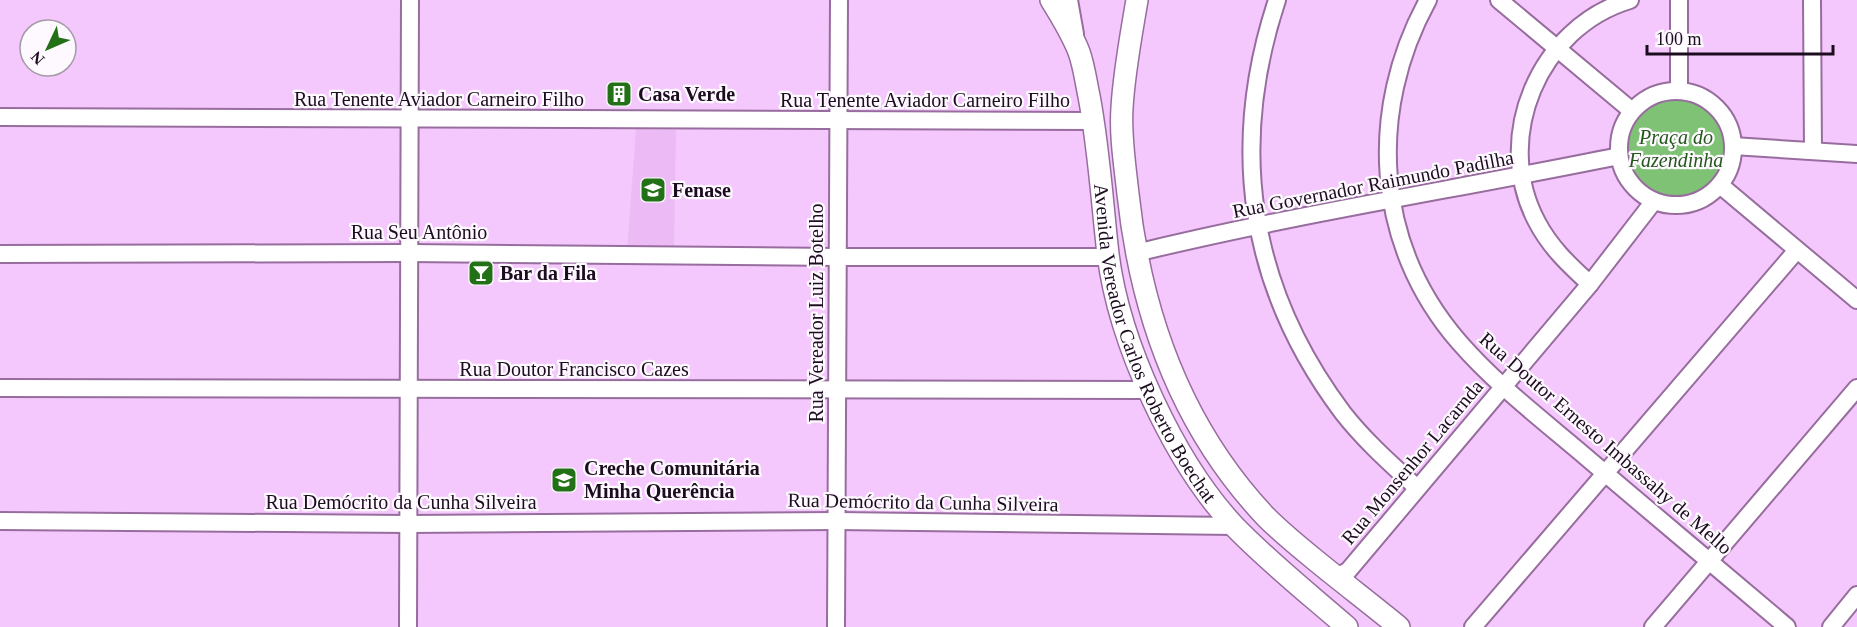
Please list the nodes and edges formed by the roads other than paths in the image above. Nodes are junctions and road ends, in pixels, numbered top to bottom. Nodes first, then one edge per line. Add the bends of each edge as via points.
1 (410, 0) edge
2 (839, 0) edge
3 (1051, 0) edge
4 (1069, 0) edge
5 (1137, 0) edge
6 (1277, 0) edge
7 (1428, 0) edge
8 (1499, 0) edge
9 (1630, 0) edge
10 (1679, 0) edge
11 (1812, 0) edge
12 (1557, 48) junction
13 (1079, 51) junction
14 (1679, 91) junction
15 (1632, 111) junction
16 (0, 117) edge
17 (410, 120) junction
18 (838, 121) junction
19 (1094, 121) junction
20 (1733, 146) junction
21 (1813, 151) junction
22 (1857, 154) edge
23 (1619, 156) junction
24 (1522, 176) junction
25 (1720, 185) junction
26 (1391, 200) junction
27 (1654, 201) junction
28 (1258, 227) junction
29 (1797, 250) junction
30 (408, 253) junction
31 (1136, 253) junction
32 (0, 254) edge
33 (838, 257) junction
34 (1108, 257) junction
35 (1590, 284) junction
36 (1857, 300) edge
37 (1503, 386) junction
38 (0, 388) edge
39 (1857, 388) edge
40 (408, 389) junction
41 (836, 390) junction
42 (1147, 390) junction
43 (1606, 474) junction
44 (1416, 488) junction
45 (0, 521) edge
46 (837, 521) junction
47 (408, 524) junction
48 (1234, 526) junction
49 (1709, 561) junction
50 (1336, 577) junction
51 (1857, 596) edge
52 (408, 627) edge
53 (836, 627) edge
54 (1347, 627) edge
55 (1399, 627) edge
56 (1473, 627) edge
57 (1653, 627) edge
58 (1787, 627) edge
59 (1831, 627) edge

1 - 17 street
2 - 18 street, Rua Vereador Luiz Botelho
3 - 13 main road
4 - 13 street, Avenida Vereador Carlos Roberto Boechat
5 - 31 main road, Avenida Vereador Carlos Roberto Boechat via 1122,110 1125,172
6 - 28 street via 1254,87 1251,179
7 - 26 street, Rua Doutor Ernesto Imbassahy de Mello via 1403,53 1394,85 1387,148
8 - 12 street
9 - 12 street via 1587,21
10 - 14 street
11 - 21 street
12 - 15 street
12 - 24 street via 1527,101 1520,141
13 - 19 main road, Avenida Vereador Carlos Roberto Boechat
14 - 15 street via 1650,96
14 - 20 street via 1703,98 1716,108 1730,129
15 - 23 street via 1620,132
16 - 17 street, Rua Tenente Aviador Carneiro Filho
17 - 18 street, Rua Tenente Aviador Carneiro Filho
17 - 30 street
18 - 19 street, Rua Tenente Aviador Carneiro Filho
18 - 33 street, Rua Vereador Luiz Botelho
19 - 34 main road, Avenida Vereador Carlos Roberto Boechat
20 - 21 street
20 - 25 street via 1729,169
21 - 22 street
23 - 24 street, Rua Governador Raimundo Padilha
23 - 27 street via 1630,183
24 - 26 street, Rua Governador Raimundo Padilha
24 - 35 street via 1528,201 1546,238
25 - 27 street via 1690,204
25 - 29 street
26 - 28 street, Rua Governador Raimundo Padilha
26 - 37 street, Rua Doutor Ernesto Imbassahy de Mello via 1400,237 1424,293 1459,342
27 - 35 street, Rua Monsenhor Lacarnda
28 - 31 street, Rua Governador Raimundo Padilha
28 - 44 street via 1290,328 1315,373 1345,415
29 - 36 street
29 - 43 street
30 - 32 street, Rua Seu Antônio
30 - 33 street, Rua Seu Antônio
30 - 40 street
31 - 50 main road, Avenida Vereador Carlos Roberto Boechat via 1161,345 1196,420 1226,468 1267,518
33 - 34 street, Rua Seu Antônio
33 - 41 street, Rua Vereador Luiz Botelho
34 - 42 main road, Avenida Vereador Carlos Roberto Boechat via 1121,317
35 - 37 street, Rua Monsenhor Lacarnda
37 - 43 street, Rua Doutor Ernesto Imbassahy de Mello
37 - 44 street, Rua Monsenhor Lacarnda
38 - 40 street, Rua Doutor Francisco Cazes
39 - 49 street
40 - 41 street, Rua Doutor Francisco Cazes
40 - 47 street
41 - 42 street, Rua Doutor Francisco Cazes
41 - 46 street, Rua Vereador Luiz Botelho
42 - 48 main road, Avenida Vereador Carlos Roberto Boechat via 1199,482
43 - 49 street, Rua Doutor Ernesto Imbassahy de Mello
43 - 56 street
44 - 50 street, Rua Monsenhor Lacarnda via 1348,571
45 - 47 street, Rua Demócrito da Cunha Silveira
46 - 47 street, Rua Demócrito da Cunha Silveira
46 - 48 street, Rua Demócrito da Cunha Silveira
46 - 53 street, Rua Vereador Luiz Botelho
47 - 52 street
48 - 54 main road, Avenida Vereador Carlos Roberto Boechat
49 - 57 street
49 - 58 street, Rua Doutor Ernesto Imbassahy de Mello
50 - 55 main road, Avenida Vereador Carlos Roberto Boechat
51 - 59 street

